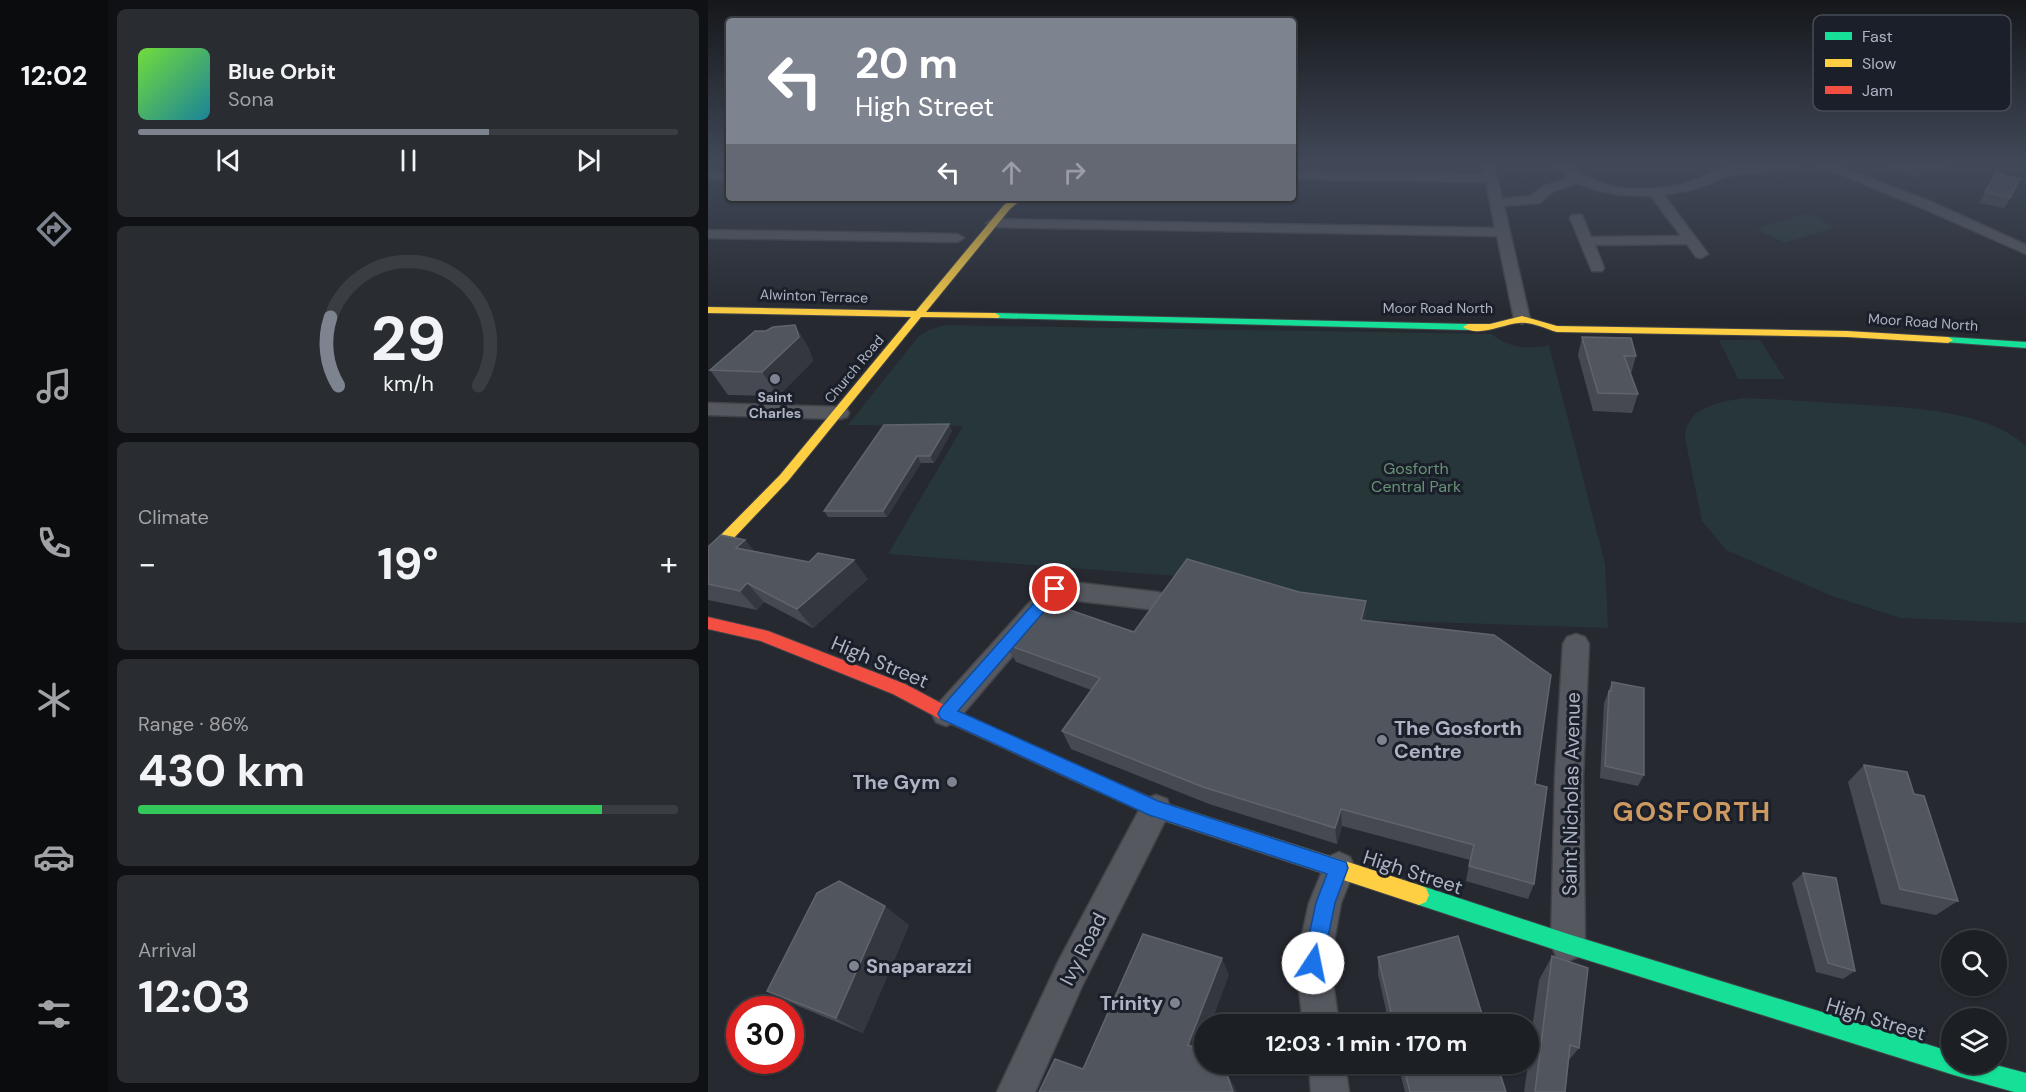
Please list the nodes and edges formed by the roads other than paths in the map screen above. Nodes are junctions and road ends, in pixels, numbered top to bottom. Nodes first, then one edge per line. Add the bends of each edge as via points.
1 (1000, 215) edge
2 (1500, 215) edge
3 (1672, 215) edge
4 (1949, 215) edge
5 (1577, 218) dead end
6 (993, 223) junction
7 (1504, 232) junction
8 (708, 234) edge
9 (957, 238) dead end
10 (1691, 240) junction
11 (1586, 241) junction
12 (2026, 250) edge
13 (1701, 254) dead end
14 (1597, 268) dead end
15 (708, 310) edge
16 (920, 316) junction
17 (1522, 319) junction
18 (2026, 345) edge
19 (708, 409) edge
20 (840, 413) junction
21 (708, 556) edge
22 (1157, 601) edge
23 (708, 623) edge
24 (1576, 644) dead end
25 (946, 714) junction
26 (1156, 809) junction
27 (1339, 868) junction
28 (1568, 944) junction
29 (1321, 1014) edge
30 (1941, 1059) edge
31 (1328, 1074) edge
32 (1991, 1074) edge
33 (2026, 1084) edge
34 (1016, 1092) edge
35 (1330, 1092) edge

1 - 6 main road, Church Road
2 - 7 street
3 - 10 street
4 - 12 street
5 - 11 street
6 - 7 street
6 - 16 main road, Church Road
7 - 17 street
8 - 9 street
10 - 11 street
10 - 13 street
11 - 14 street
15 - 16 main road, Alwinton Terrace
16 - 17 main road, Moor Road North via 1490,327
16 - 20 main road, Church Road
17 - 18 main road, Moor Road North via 1557,329 1847,334
19 - 20 street
20 - 21 main road, Church Road
22 - 25 street via 1055,589
23 - 25 main road, High Street via 763,635 829,660
24 - 28 street, Saint Nicholas Avenue via 1569,777
25 - 26 main road, High Street
26 - 27 main road, High Street
26 - 34 street, Ivy Road via 1071,972
27 - 28 main road, High Street
27 - 29 street via 1325,903 1313,963
28 - 30 main road, High Street
31 - 35 street
32 - 33 main road, High Street

